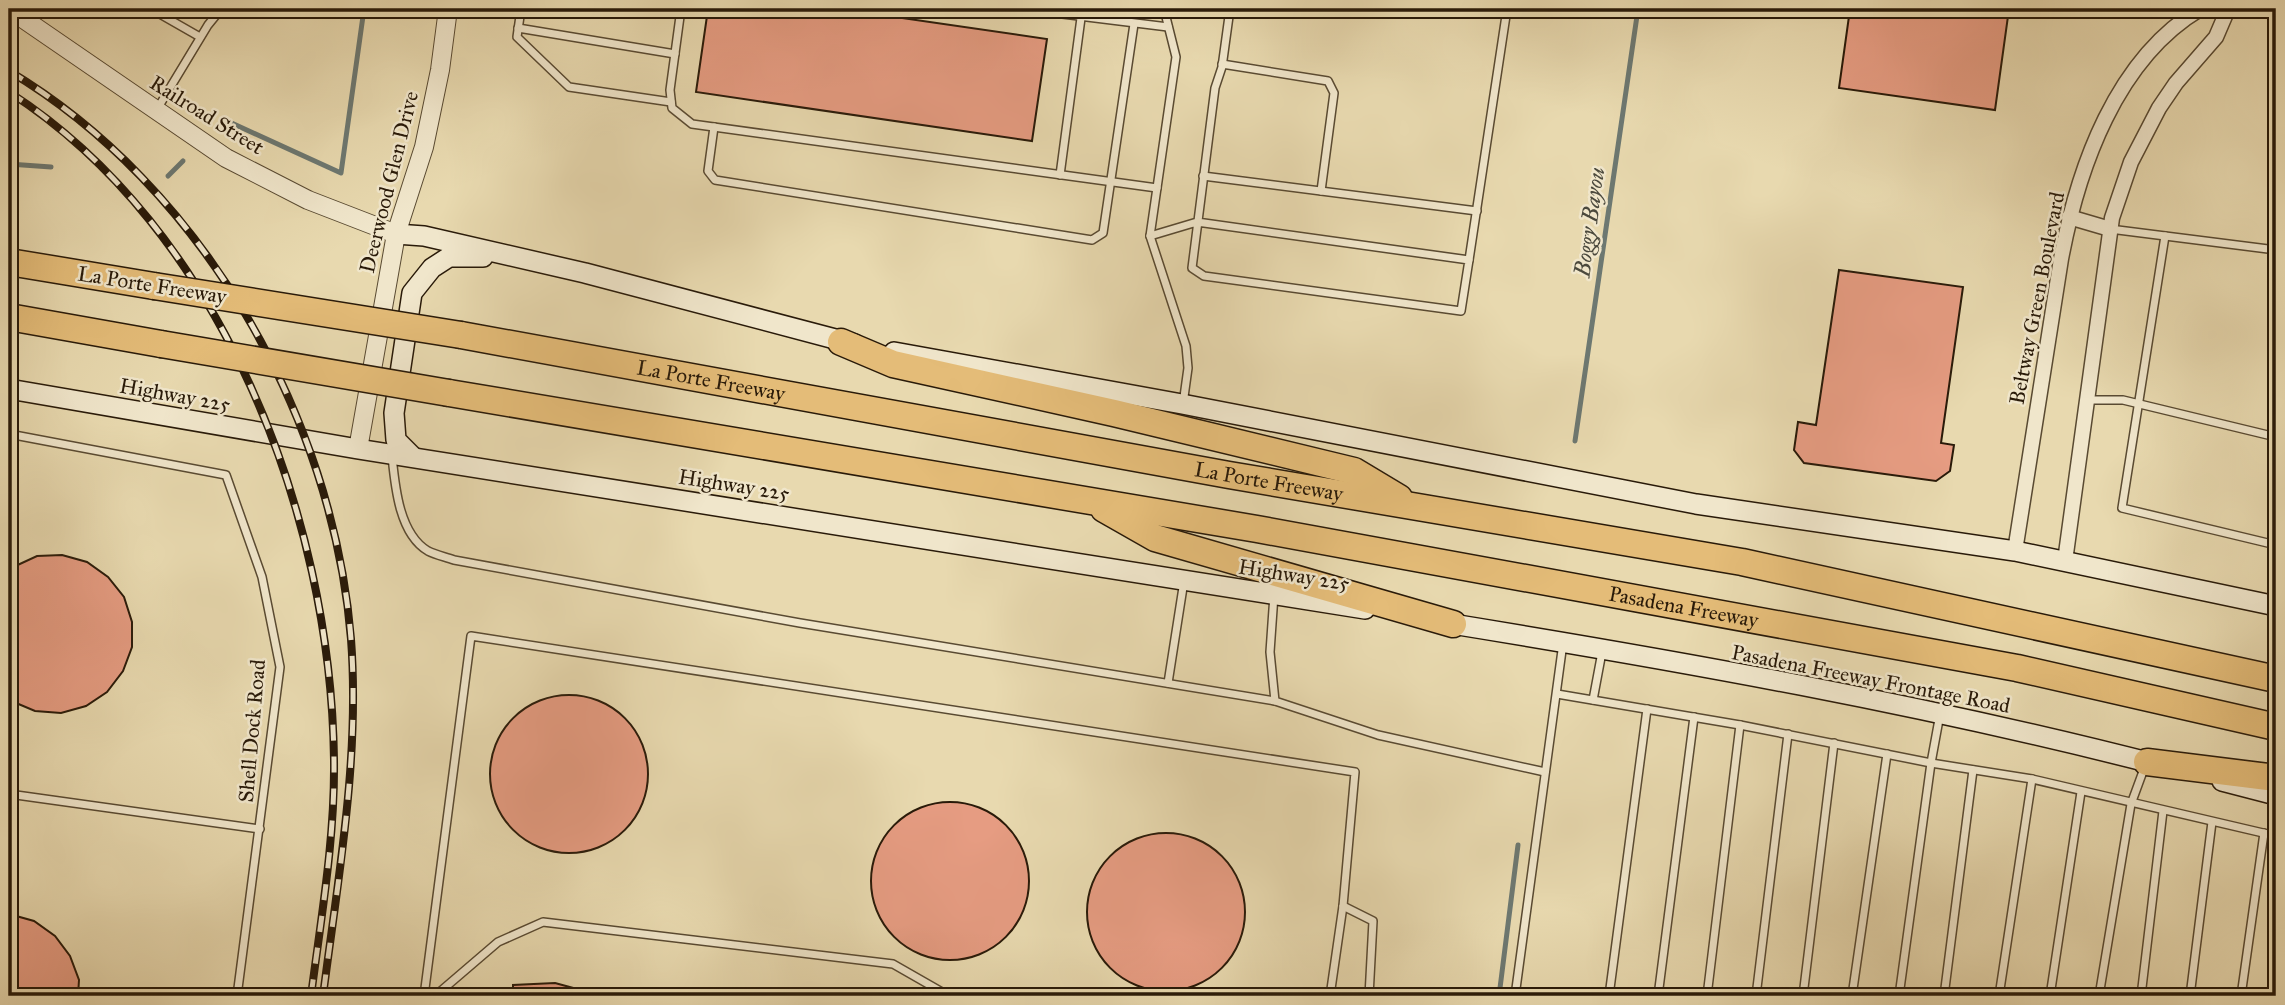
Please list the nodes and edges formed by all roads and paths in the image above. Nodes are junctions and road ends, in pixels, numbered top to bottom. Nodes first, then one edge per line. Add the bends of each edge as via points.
1 (10, 9) edge
2 (153, 9) edge
3 (220, 9) edge
4 (448, 9) edge
5 (521, 9) edge
6 (681, 9) edge
7 (1022, 9) edge
8 (1164, 9) edge
9 (1230, 9) edge
10 (1507, 9) edge
11 (2200, 9) edge
12 (2228, 9) edge
13 (1081, 18) junction
14 (1134, 24) junction
15 (518, 27) junction
16 (1168, 27) junction
17 (200, 37) junction
18 (675, 54) junction
19 (1222, 64) junction
20 (671, 102) junction
21 (156, 111) junction
22 (714, 127) junction
23 (1060, 175) junction
24 (1203, 176) junction
25 (1111, 182) junction
26 (1157, 188) junction
27 (1321, 191) junction
28 (1477, 211) junction
29 (2069, 217) junction
30 (1197, 222) junction
31 (2110, 229) junction
32 (396, 234) junction
33 (1150, 236) junction
34 (2165, 236) junction
35 (2276, 250) edge
36 (516, 257) junction
37 (1469, 260) junction
38 (9, 262) edge
39 (9, 317) edge
40 (841, 342) junction
41 (9, 390) edge
42 (2087, 400) junction
43 (2139, 403) junction
44 (1182, 404) junction
45 (9, 434) edge
46 (2276, 438) edge
47 (358, 449) junction
48 (392, 454) junction
49 (413, 457) junction
50 (1087, 500) junction
51 (1413, 506) junction
52 (2276, 545) edge
53 (2015, 551) junction
54 (2065, 561) junction
55 (1184, 580) junction
56 (1274, 594) junction
57 (2276, 606) edge
58 (1452, 624) junction
59 (1563, 642) junction
60 (1603, 649) junction
61 (2270, 676) edge
62 (1168, 682) junction
63 (1558, 694) junction
64 (1593, 700) junction
65 (1275, 701) junction
66 (1647, 709) junction
67 (1940, 713) junction
68 (1694, 717) junction
69 (1740, 725) junction
70 (2276, 727) edge
71 (1788, 734) junction
72 (1834, 743) junction
73 (1887, 754) junction
74 (2147, 762) junction
75 (1931, 763) junction
76 (1973, 770) junction
77 (1545, 772) junction
78 (2276, 778) edge
79 (2032, 779) junction
80 (2081, 792) junction
81 (9, 794) edge
82 (2276, 795) edge
83 (2131, 804) junction
84 (2163, 811) junction
85 (2212, 822) junction
86 (260, 829) junction
87 (2264, 833) junction
88 (2276, 836) edge
89 (1343, 906) junction
90 (237, 996) edge
91 (424, 996) edge
92 (435, 996) edge
93 (948, 996) edge
94 (1330, 996) edge
95 (1368, 996) edge
96 (1515, 996) edge
97 (1609, 996) edge
98 (1658, 996) edge
99 (1707, 996) edge
100 (1756, 996) edge
101 (1802, 996) edge
102 (1852, 996) edge
103 (1899, 996) edge
104 (1944, 996) edge
105 (1999, 996) edge
106 (2050, 996) edge
107 (2099, 996) edge
108 (2141, 996) edge
109 (2190, 996) edge
110 (2241, 996) edge

1 - 21 street, Railroad Street
2 - 17 lane
3 - 17 lane
4 - 32 street, Deerwood Glen Drive via 424,147
5 - 15 lane
6 - 18 lane
7 - 13 lane
8 - 16 lane
9 - 19 lane
10 - 28 lane
11 - 29 street, Beltway Green Boulevard via 2164,35 2123,88 2092,150
12 - 31 street via 2216,37 2176,83 2144,135
13 - 14 lane
13 - 23 lane
14 - 16 lane
14 - 25 lane
15 - 18 lane
15 - 20 lane via 517,37 569,87
16 - 26 lane via 1176,58
17 - 21 lane
18 - 20 lane
19 - 24 lane
19 - 27 lane via 1328,80 1334,93
20 - 22 lane via 692,124
21 - 32 street, Railroad Street via 226,158 308,200
22 - 23 lane
22 - 25 lane via 708,171 715,180 1092,240 1103,233
23 - 25 lane
24 - 27 lane
24 - 30 lane
25 - 26 lane
26 - 33 lane
27 - 28 lane
28 - 37 lane
29 - 31 street
29 - 53 street, Beltway Green Boulevard
30 - 33 lane
30 - 37 lane
30 - 37 lane via 1192,268 1204,276 1461,312
31 - 34 lane
31 - 42 street
32 - 36 main road
32 - 47 street, Deerwood Glen Drive
33 - 44 lane via 1186,346 1188,368
34 - 35 lane
34 - 43 lane
36 - 40 main road
36 - 49 main road via 449,257 432,268 412,293 394,413 396,440
38 - 51 highway, La Porte Freeway, bridge via 461,335
39 - 50 highway, bridge
40 - 44 main road
40 - 51 highway via 893,364 1354,471
41 - 47 main road, Highway 225
42 - 43 lane
42 - 54 street
43 - 46 lane
43 - 52 lane via 2122,508
44 - 53 main road via 1696,504
45 - 86 lane, Shell Dock Road via 226,475 262,578 280,667
47 - 48 main road, Highway 225
48 - 49 main road, Highway 225
48 - 62 lane via 399,508 416,540 428,551 454,560
49 - 55 main road, Highway 225
50 - 58 highway via 1155,538
50 - 70 highway, Pasadena Freeway via 2017,668
51 - 61 highway via 1742,562
53 - 54 main road
54 - 57 main road
55 - 56 main road, Highway 225
55 - 62 lane
56 - 58 main road, Highway 225
56 - 65 lane via 1270,652
58 - 59 main road, Pasadena Freeway Frontage Road
59 - 60 main road, Pasadena Freeway Frontage Road
59 - 63 lane
60 - 64 lane
60 - 67 main road, Pasadena Freeway Frontage Road
62 - 65 lane
63 - 64 lane
63 - 77 lane
64 - 66 lane
65 - 77 lane via 1378,735
66 - 68 lane
66 - 97 lane
67 - 74 main road, Pasadena Freeway Frontage Road
67 - 75 lane
68 - 69 lane
68 - 98 lane
69 - 71 lane
69 - 99 lane
71 - 72 lane
71 - 100 lane
72 - 73 lane
72 - 101 lane
73 - 75 lane
73 - 102 lane
74 - 78 highway
74 - 82 main road, Pasadena Freeway Frontage Road
74 - 83 lane
75 - 76 lane
75 - 103 lane
76 - 79 lane
76 - 104 lane
77 - 96 lane
79 - 80 lane
79 - 105 lane
80 - 83 lane
80 - 106 lane
81 - 86 lane
83 - 84 lane
83 - 107 lane
84 - 85 lane
84 - 108 lane
85 - 87 lane
85 - 109 lane
86 - 90 lane, Shell Dock Road
87 - 88 lane
87 - 110 lane
89 - 91 lane via 1356,772 471,636
89 - 94 lane
89 - 95 lane via 1373,921
92 - 93 lane via 498,943 543,922 893,964

